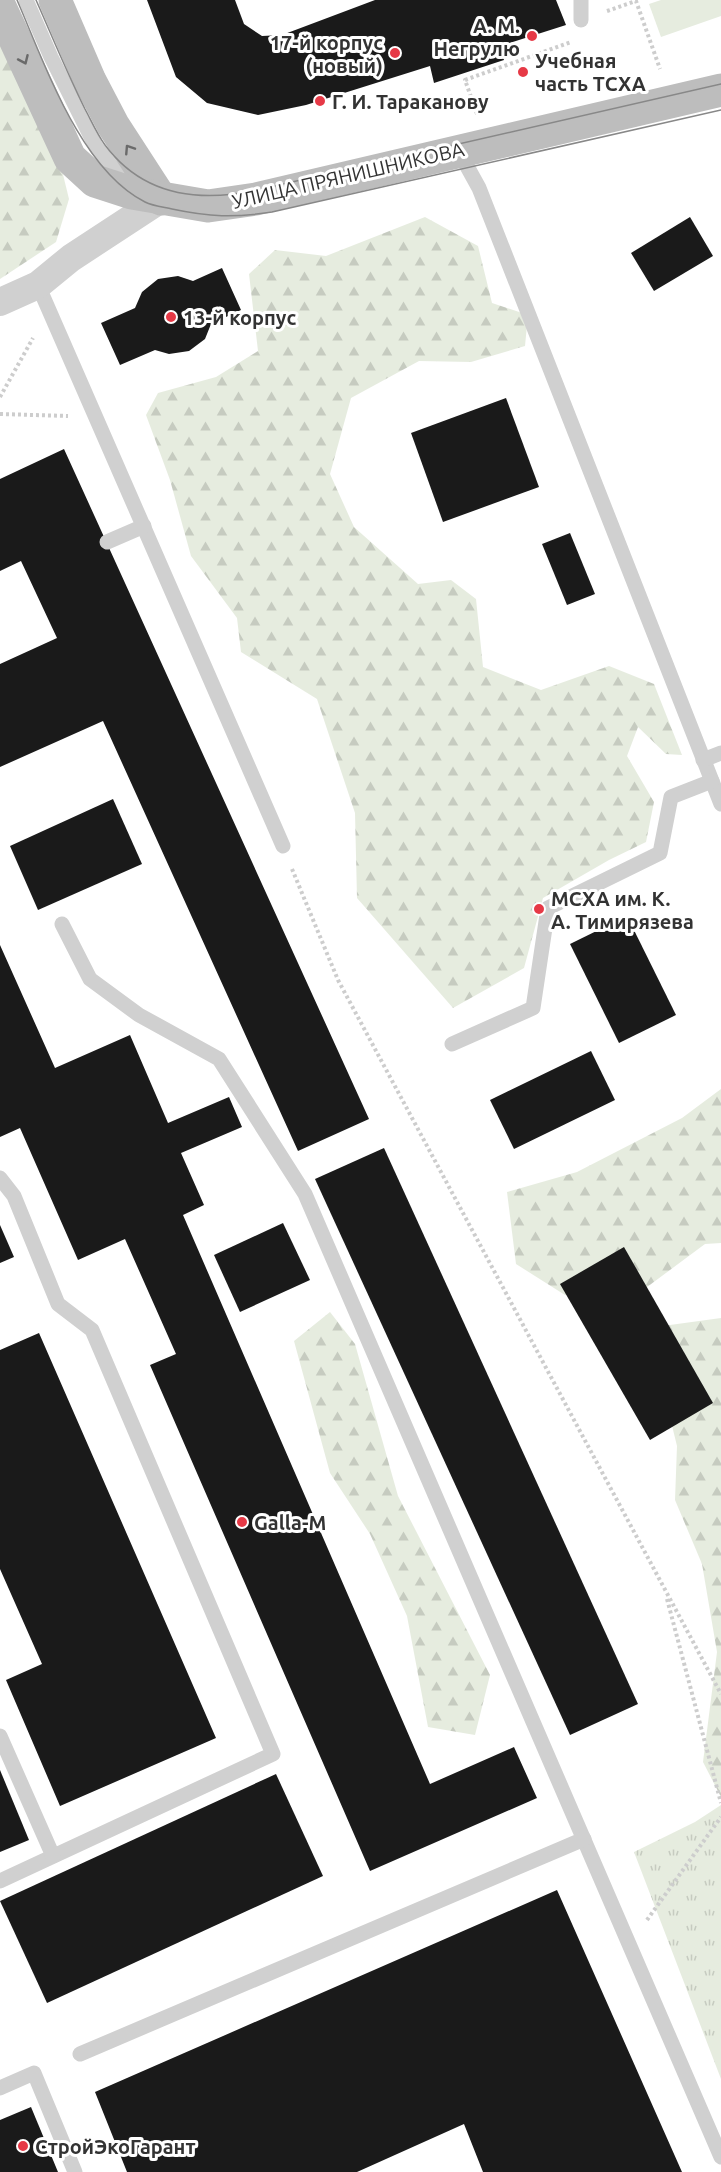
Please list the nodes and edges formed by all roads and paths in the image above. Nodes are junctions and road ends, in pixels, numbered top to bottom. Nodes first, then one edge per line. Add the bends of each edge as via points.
1 (26, 0) edge
2 (55, 0) edge
3 (581, 0) edge
4 (637, 0) edge
5 (0, 7) edge
6 (581, 20) junction
7 (663, 78) dead end
8 (721, 90) edge
9 (473, 102) dead end
10 (458, 150) junction
11 (161, 199) junction
12 (44, 297) junction
13 (0, 302) edge
14 (0, 397) edge
15 (0, 414) edge
16 (76, 416) dead end
17 (144, 526) junction
18 (107, 542) dead end
19 (721, 753) edge
20 (703, 760) junction
21 (712, 781) junction
22 (721, 804) edge
23 (283, 846) joint
24 (62, 924) dead end
25 (452, 1044) dead end
26 (0, 1178) edge
27 (665, 1593) junction
28 (721, 1694) edge
29 (0, 1736) edge
30 (721, 1803) edge
31 (721, 1817) edge
32 (584, 1839) junction
33 (53, 1856) junction
34 (0, 1881) edge
35 (630, 1945) junction
36 (80, 2054) dead end
37 (0, 2088) edge
38 (721, 2157) edge
39 (75, 2172) edge

1 - 11 lane via 96,147 129,182
11 -> 2 main road via 113,125
3 - 6 lane
4 - 6 path
4 - 7 path
5 -> 11 main road, УЛИЦА ПРЯНИШНИКОВА via 70,158 95,181
6 - 9 path via 574,40 465,80
8 - 10 main road, УЛИЦА ПРЯНИШНИКОВА
10 - 11 main road, УЛИЦА ПРЯНИШНИКОВА via 256,199 208,206
10 - 20 lane via 479,188
11 - 12 street via 71,258
12 - 13 street
12 - 14 path
12 - 17 lane
15 - 16 path
17 - 18 lane
17 - 23 lane
19 - 20 lane
20 - 21 lane
21 - 22 lane
21 - 25 lane via 670,797 660,853 548,908 534,1008
23 - 27 path via 338,980
24 - 32 lane via 90,979 139,1015 219,1059 305,1194
26 - 33 lane via 14,1196 58,1304 92,1330 273,1754
27 - 28 path
27 - 30 path
29 - 33 lane
31 - 35 path
32 - 35 lane
32 - 36 lane
33 - 34 lane
35 - 38 lane
37 - 39 lane via 34,2073

